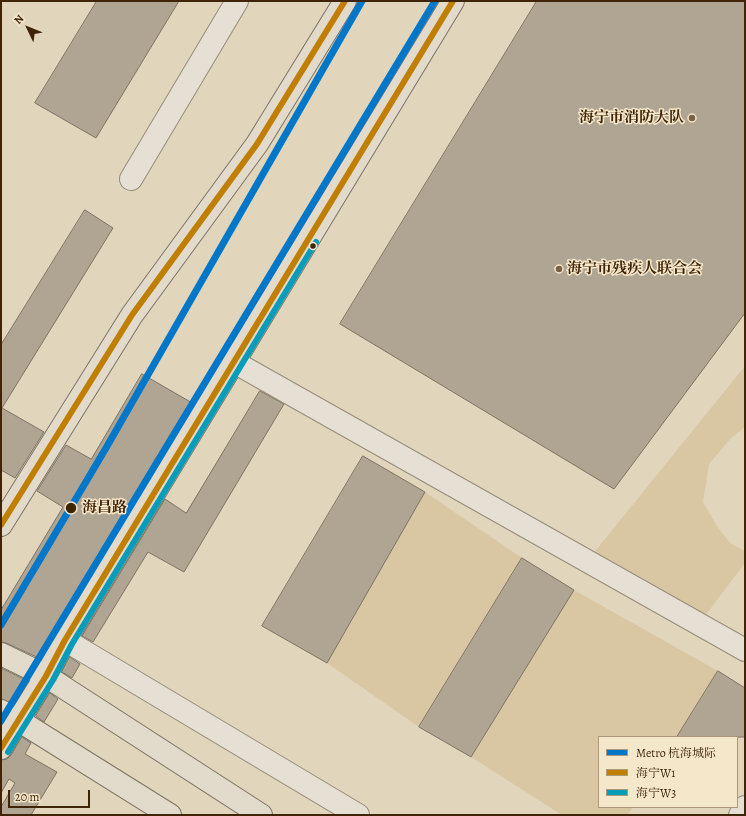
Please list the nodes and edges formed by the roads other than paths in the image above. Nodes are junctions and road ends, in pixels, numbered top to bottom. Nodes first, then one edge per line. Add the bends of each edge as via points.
1 (237, 1) edge
2 (345, 1) edge
3 (453, 1) edge
4 (131, 180) dead end
5 (234, 362) junction
6 (1, 525) edge
7 (65, 640) junction
8 (745, 650) edge
9 (1, 654) edge
10 (46, 676) junction
11 (10, 715) edge
12 (1, 748) edge
13 (745, 806) edge
14 (170, 815) edge
15 (260, 815) edge
16 (358, 815) edge
17 (740, 815) edge

1 - 4 lane
2 - 6 main road via 257,144 132,315
3 - 5 main road
5 - 7 main road
5 - 8 lane
7 - 10 main road
7 - 16 lane
9 - 10 main road
10 - 11 main road
10 - 15 main road
11 - 12 main road
11 - 14 main road
13 - 17 lane

